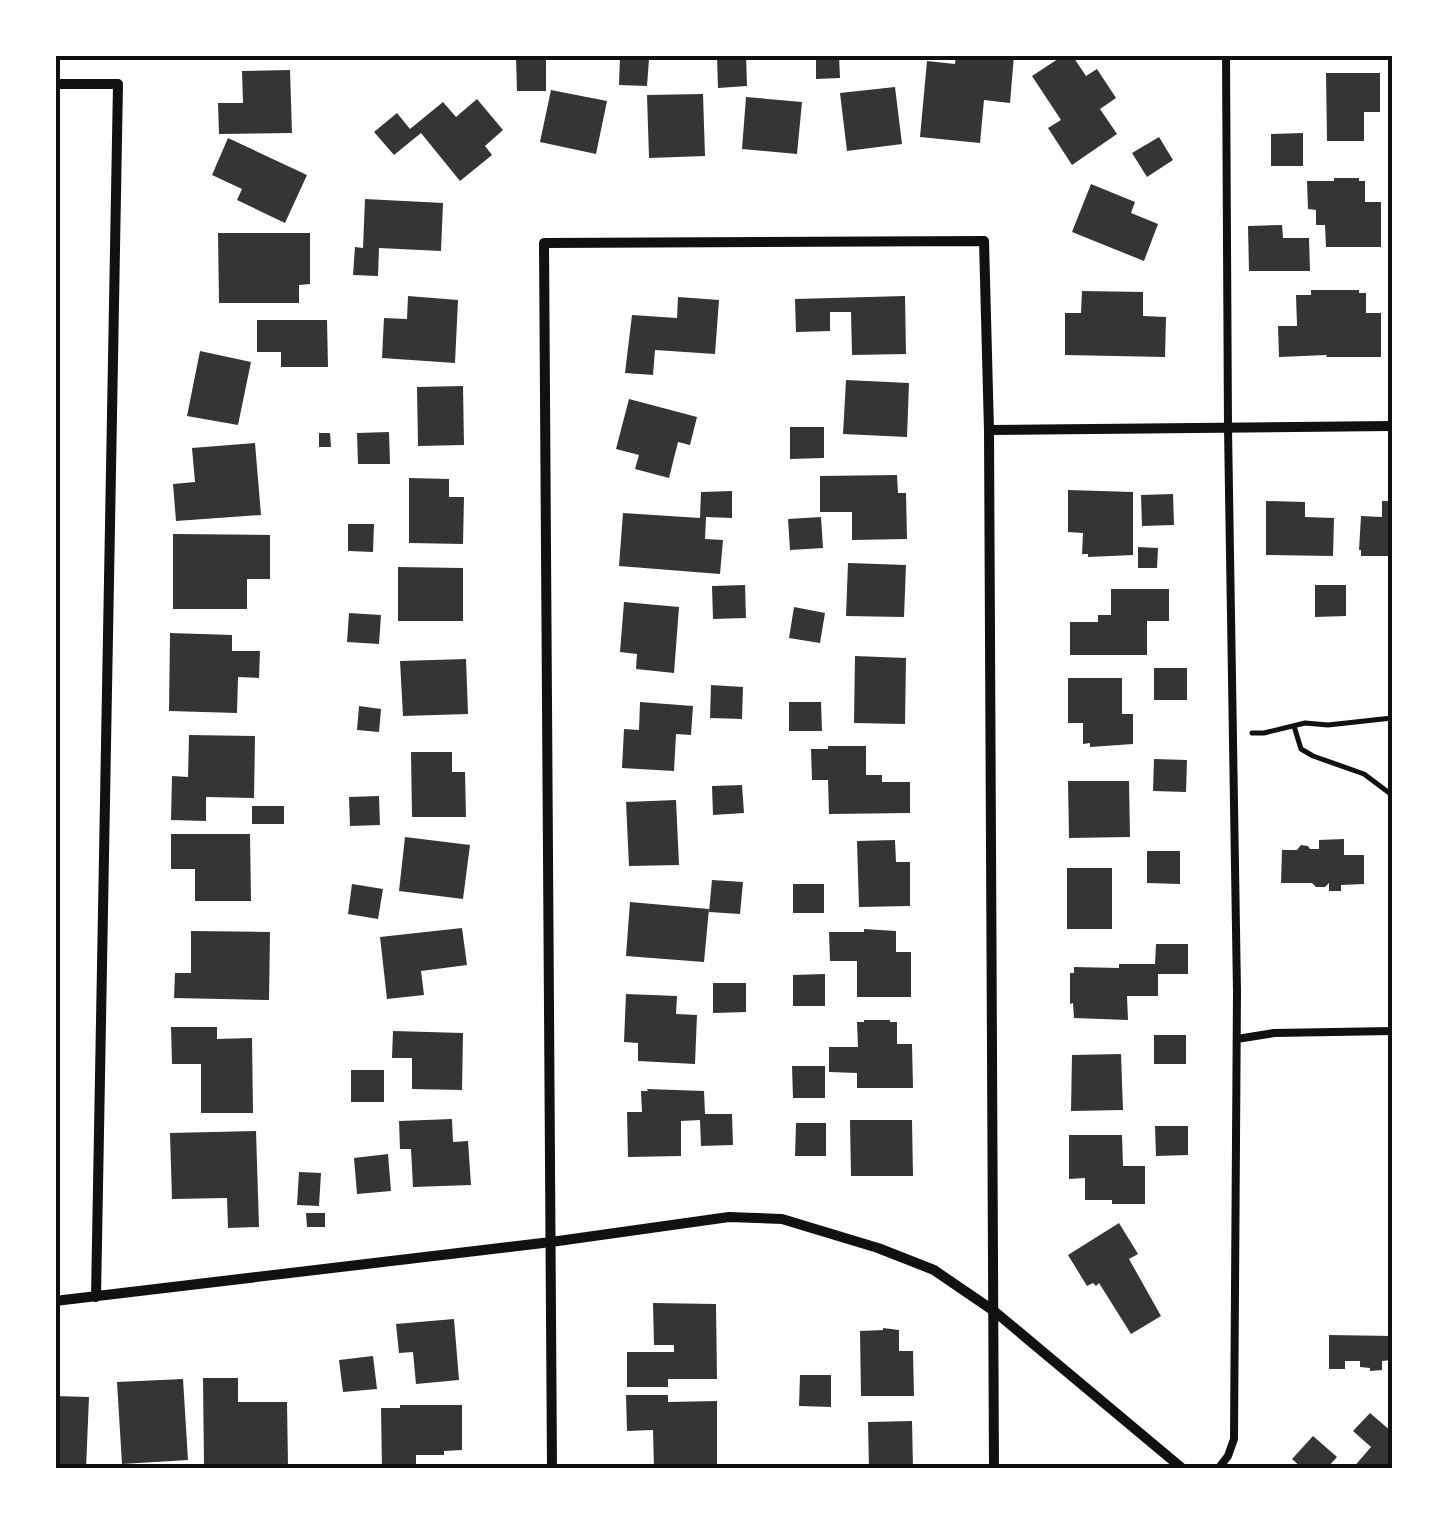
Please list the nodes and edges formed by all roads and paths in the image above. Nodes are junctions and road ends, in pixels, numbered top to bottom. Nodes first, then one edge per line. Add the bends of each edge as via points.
1 (1226, 55) edge
2 (55, 84) edge
3 (1392, 426) edge
4 (1228, 428) junction
5 (989, 430) junction
6 (1392, 718) edge
7 (1294, 726) junction
8 (1233, 732) junction
9 (1392, 794) edge
10 (1392, 1030) edge
11 (1237, 1039) junction
12 (551, 1242) junction
13 (96, 1298) junction
14 (55, 1302) edge
15 (994, 1312) junction
16 (552, 1469) edge
17 (994, 1469) edge
18 (1183, 1469) edge
19 (1218, 1469) edge

1 - 4 lane
2 - 13 street via 118,84
3 - 4 street
4 - 5 street
4 - 8 lane
5 - 12 street via 984,241 544,243
5 - 15 street
6 - 7 path
7 - 8 path
7 - 9 path via 1300,749 1364,774
8 - 11 lane
10 - 11 lane
11 - 19 lane via 1234,1439
12 - 13 street
12 - 15 street via 729,1218 782,1219 934,1270
12 - 16 street
13 - 14 street
15 - 17 street
15 - 18 street

